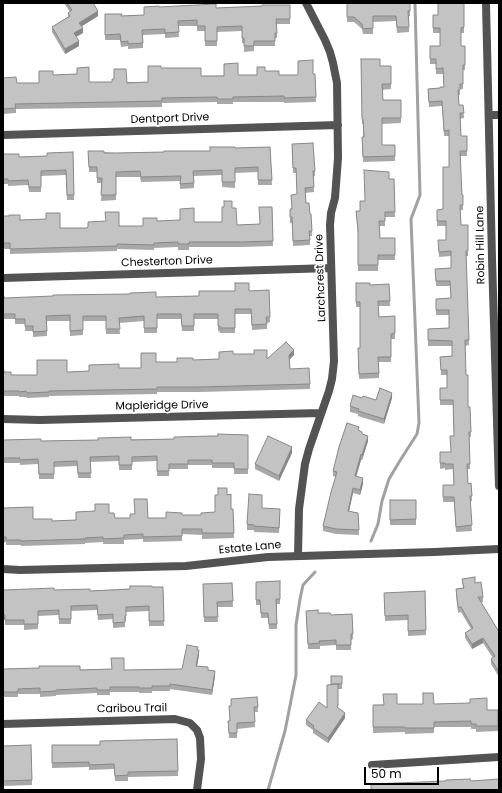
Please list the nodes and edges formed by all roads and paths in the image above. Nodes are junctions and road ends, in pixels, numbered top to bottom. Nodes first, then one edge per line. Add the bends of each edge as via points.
1 (306, 3) edge
2 (486, 3) edge
3 (489, 115) junction
4 (499, 115) edge
5 (338, 125) junction
6 (3, 135) edge
7 (495, 259) edge
8 (331, 268) junction
9 (3, 278) edge
10 (497, 402) edge
11 (321, 413) junction
12 (3, 419) edge
13 (499, 486) edge
14 (499, 549) edge
15 (298, 555) junction
16 (3, 569) edge
17 (3, 724) edge
18 (499, 757) edge
19 (372, 765) dead end
20 (197, 790) edge

1 - 5 street, Larchcrest Drive via 325,40 333,63 337,83
2 - 3 street, Robin Hill Lane
3 - 4 street
3 - 7 street, Robin Hill Lane
5 - 6 street, Dentport Drive
5 - 8 street, Larchcrest Drive via 337,179 330,225
7 - 10 street, Robin Hill Lane
8 - 9 street, Chesterton Drive
8 - 11 street, Larchcrest Drive via 334,361 332,379
10 - 13 street, Robin Hill Lane
11 - 12 street, Mapleridge Drive
11 - 15 street, Larchcrest Drive via 308,449 302,483
14 - 15 street, Estate Lane
15 - 16 street, Estate Lane via 186,566
17 - 20 street, Caribou Trail via 175,719 190,723 200,738 201,759
18 - 19 street

